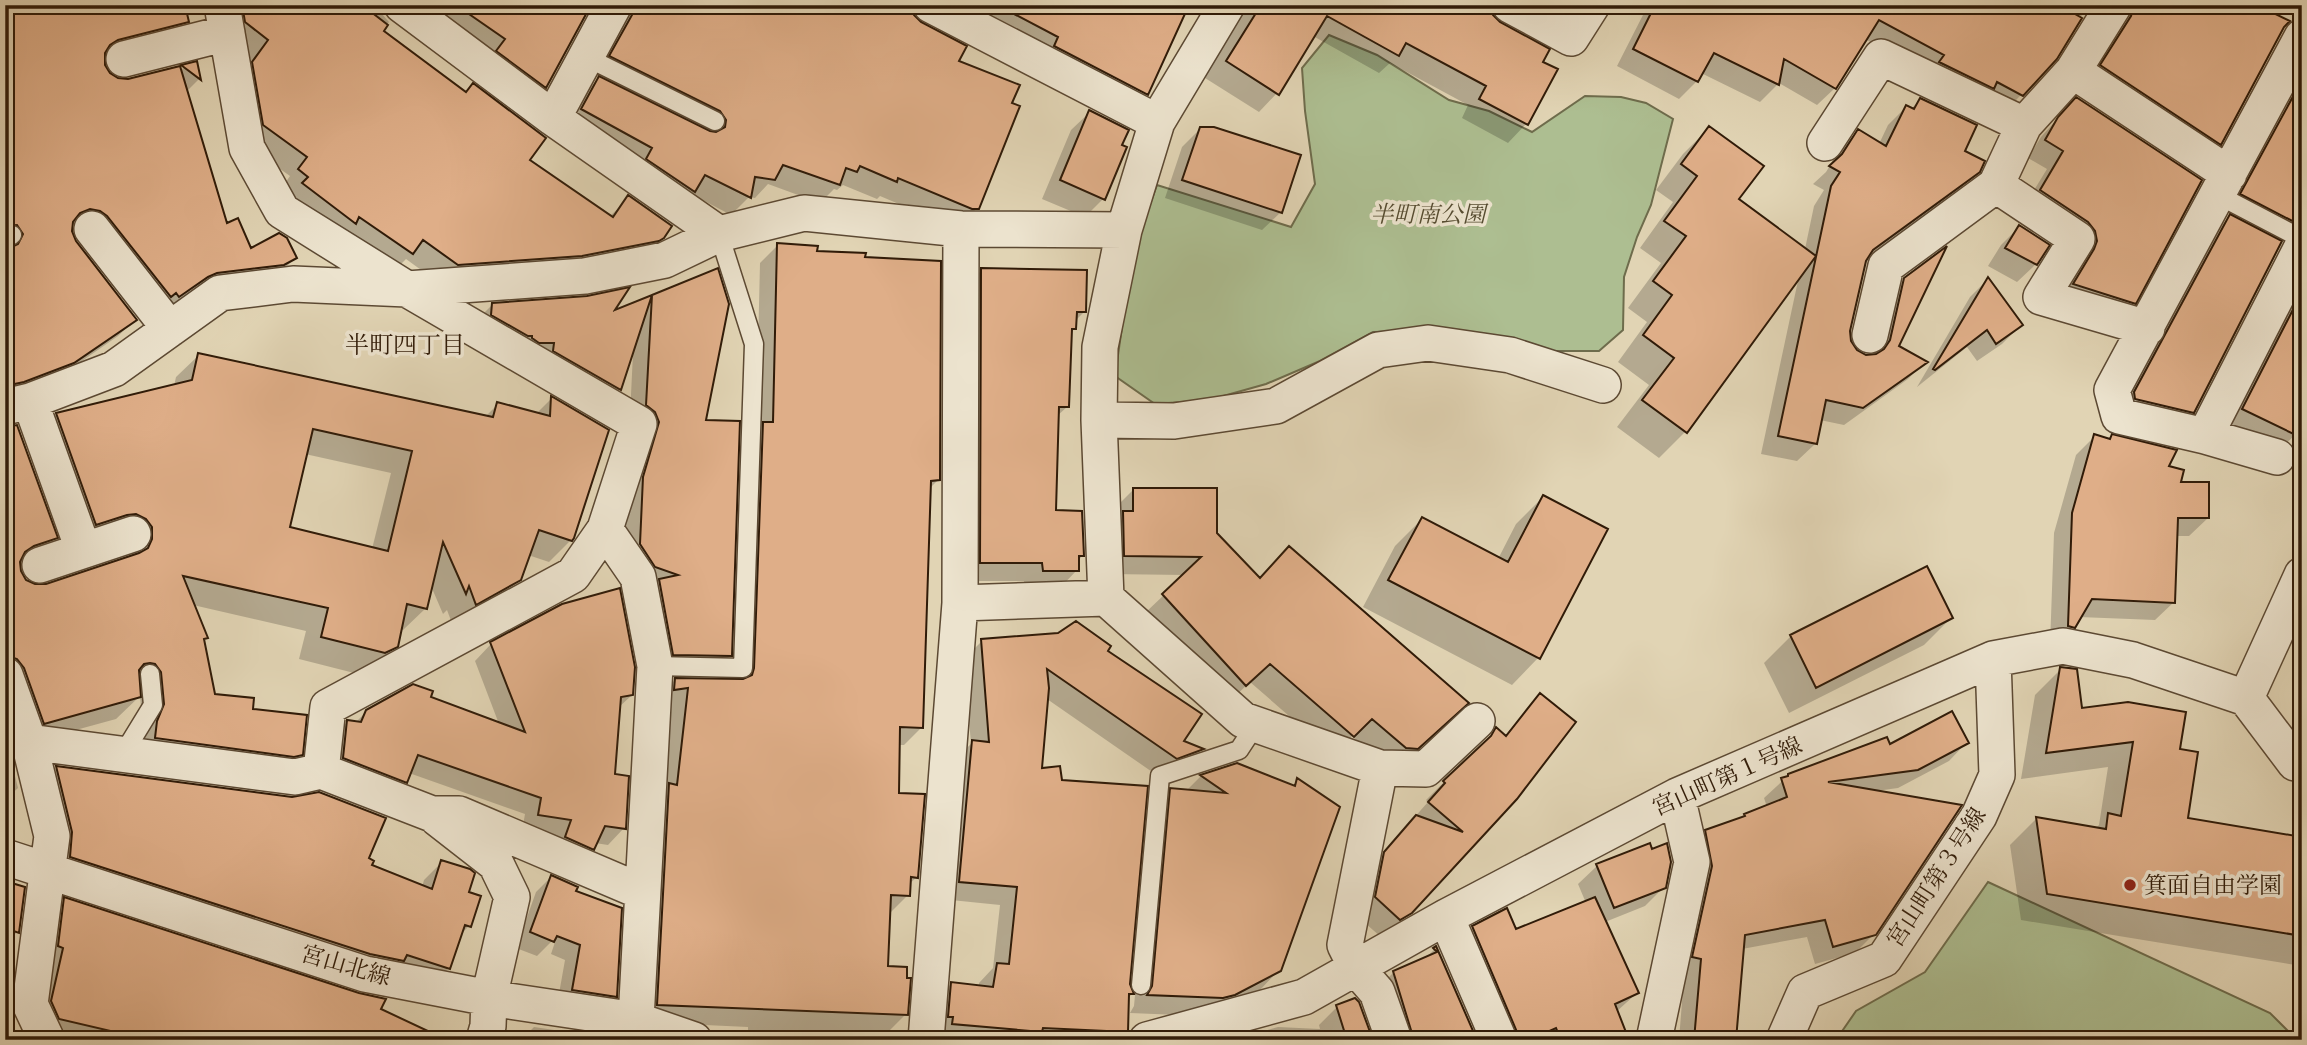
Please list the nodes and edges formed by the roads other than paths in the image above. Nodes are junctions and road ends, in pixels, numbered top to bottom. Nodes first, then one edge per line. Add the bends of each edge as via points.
1 (402, 5) edge
2 (614, 5) edge
3 (931, 5) edge
4 (1227, 5) edge
5 (1510, 5) edge
6 (1592, 5) edge
7 (2114, 5) edge
8 (225, 19) edge
9 (2302, 37) edge
10 (586, 57) junction
11 (124, 59) dead end
12 (2073, 71) junction
13 (553, 118) junction
14 (715, 121) dead end
15 (1157, 122) junction
16 (2024, 125) junction
17 (1825, 143) dead end
18 (1997, 185) junction
19 (2224, 185) junction
20 (92, 229) dead end
21 (961, 229) junction
22 (1124, 230) junction
23 (719, 234) junction
24 (2302, 239) edge
25 (2302, 247) edge
26 (407, 289) junction
27 (2147, 328) junction
28 (170, 329) junction
29 (1870, 335) dead end
30 (1603, 385) dead end
31 (18, 404) edge
32 (1099, 420) junction
33 (2205, 436) junction
34 (2277, 457) dead end
35 (605, 529) junction
36 (133, 534) dead end
37 (83, 549) junction
38 (40, 565) dead end
39 (2302, 575) edge
40 (1106, 597) junction
41 (960, 603) junction
42 (1993, 659) junction
43 (655, 666) junction
44 (150, 674) dead end
45 (5, 675) edge
46 (2246, 698) junction
47 (1477, 721) dead end
48 (1256, 724) junction
49 (29, 742) junction
50 (123, 754) junction
51 (2302, 764) edge
52 (1380, 768) junction
53 (321, 771) junction
54 (1677, 796) junction
55 (432, 814) junction
56 (5, 857) edge
57 (46, 869) junction
58 (642, 892) junction
59 (1446, 917) junction
60 (1357, 969) junction
61 (1142, 985) dead end
62 (489, 998) junction
63 (636, 1020) junction
64 (50, 1038) edge
65 (694, 1039) edge
66 (484, 1040) edge
67 (709, 1040) edge
68 (926, 1040) edge
69 (1147, 1040) edge
70 (1394, 1040) edge
71 (1499, 1040) edge
72 (1654, 1040) edge
73 (1784, 1040) edge

1 - 13 street
2 - 10 street
3 - 15 street
4 - 15 street
5 - 6 street via 1572,38
7 - 12 street
8 - 11 street
8 - 26 street via 247,148 282,211
9 - 19 street
10 - 13 street
10 - 14 lane
12 - 16 street
12 - 19 street
13 - 23 street
15 - 22 street
16 - 17 street via 1881,57
16 - 18 street
18 - 27 street via 2077,239 2041,297
18 - 29 street via 1886,266
19 - 24 lane
19 - 27 street
20 - 28 street
21 - 22 street
21 - 23 street via 804,213
21 - 41 street
22 - 32 street via 1100,347
23 - 26 street via 665,260 585,276
23 - 43 lane via 754,344 743,668
25 - 33 street
26 - 28 street via 293,284 220,293
26 - 35 street via 639,424
27 - 33 street via 2112,390 2119,416
28 - 31 street via 114,369
30 - 32 street via 1510,355 1427,342 1378,350 1276,406 1174,421
31 - 37 street
32 - 40 street
33 - 34 street
35 - 43 street via 638,577
35 - 53 street via 573,575 328,707
36 - 37 street
37 - 38 street
39 - 46 street
40 - 41 street
40 - 48 street via 1243,720
41 - 68 street
42 - 46 street, 宮山町第１号線 via 2063,646 2133,660
42 - 54 street, 宮山町第１号線
42 - 73 street, 宮山町第３号線 via 1997,775 1979,816 1884,959 1805,992
43 - 58 street
44 - 50 lane via 153,705
45 - 49 street
46 - 51 street via 2295,763
47 - 52 street via 1426,769
48 - 52 street
48 - 61 lane via 1239,750 1160,776
49 - 50 street
49 - 57 street via 52,836
50 - 53 street via 295,777
52 - 60 street via 1345,945
53 - 55 street
54 - 59 street, 宮山町第１号線
54 - 72 street via 1692,862
55 - 58 street via 460,814
55 - 62 street via 496,864 512,897
56 - 57 street, 宮山北線
57 - 62 street, 宮山北線 via 365,974
57 - 64 street via 30,1004
58 - 63 street
59 - 60 street, 宮山町第１号線
59 - 71 street
60 - 69 street, 宮山町第１号線 via 1304,997
60 - 70 street via 1377,992
62 - 63 street, 宮山北線
62 - 66 street
63 - 65 street, 宮山北線
65 - 67 street

